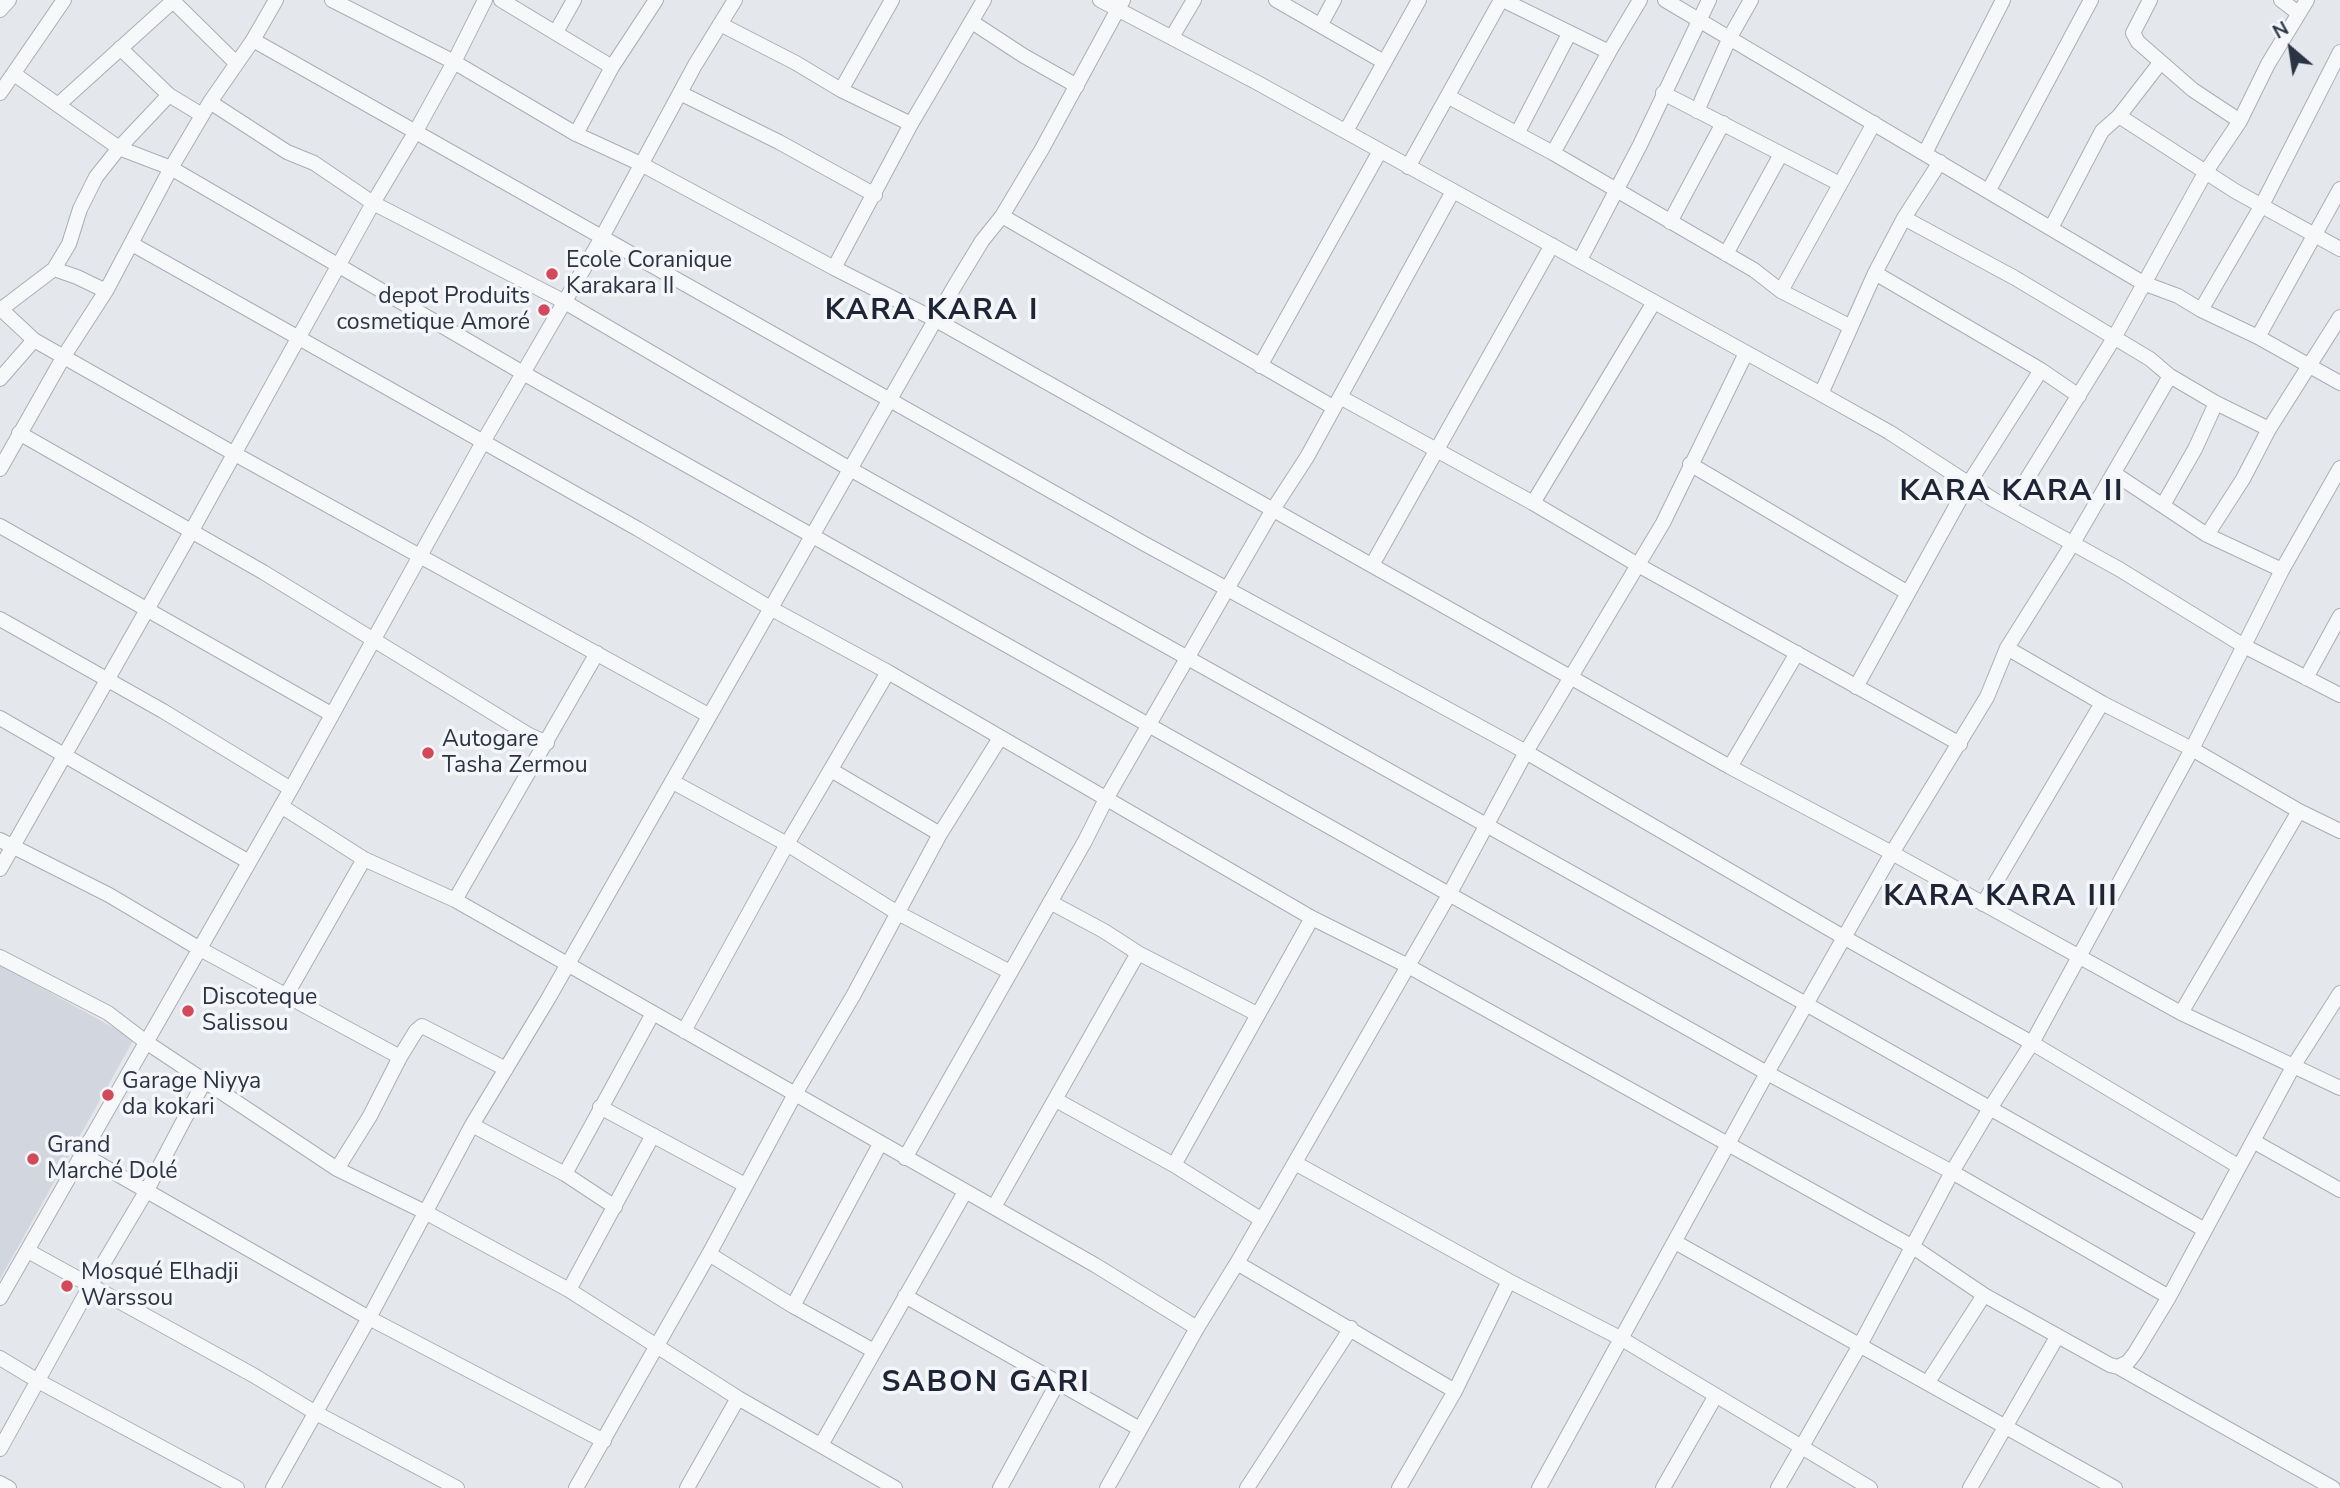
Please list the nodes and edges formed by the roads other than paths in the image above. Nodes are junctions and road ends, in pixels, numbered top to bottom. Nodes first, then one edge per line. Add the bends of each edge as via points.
1 (9, 0) edge
2 (64, 0) edge
3 (173, 0) edge
4 (276, 0) edge
5 (332, 0) edge
6 (485, 0) edge
7 (501, 0) edge
8 (574, 0) edge
9 (656, 0) edge
10 (735, 0) edge
11 (984, 0) edge
12 (1100, 0) edge
13 (1194, 0) edge
14 (1276, 0) edge
15 (1334, 0) edge
16 (1419, 0) edge
17 (1502, 0) edge
18 (1640, 0) edge
19 (1665, 0) edge
20 (1709, 0) edge
21 (1751, 0) edge
22 (2003, 0) edge
23 (2091, 0) edge
24 (2150, 0) edge
25 (2281, 0) edge
26 (2307, 0) edge
27 (888, 1) edge
28 (1121, 4) edge
29 (0, 10) edge
30 (2298, 13) junction
31 (1698, 19) junction
32 (972, 22) junction
33 (720, 24) junction
34 (1321, 24) junction
35 (556, 32) junction
36 (1569, 34) junction
37 (1172, 37) junction
38 (1730, 37) junction
39 (253, 40) junction
40 (120, 48) junction
41 (1609, 52) junction
42 (2340, 52) edge
43 (236, 62) junction
44 (454, 62) junction
45 (1384, 62) junction
46 (2160, 63) junction
47 (612, 67) junction
48 (14, 74) junction
49 (1077, 86) junction
50 (1, 88) edge
51 (841, 90) junction
52 (680, 93) junction
53 (1663, 93) junction
54 (169, 95) junction
55 (1448, 97) junction
56 (59, 104) junction
57 (206, 108) junction
58 (1697, 111) junction
59 (2119, 116) junction
60 (2239, 121) junction
61 (1723, 123) junction
62 (1874, 123) junction
63 (911, 124) junction
64 (416, 131) junction
65 (1346, 131) junction
66 (576, 134) junction
67 (1517, 134) junction
68 (119, 148) junction
69 (1380, 151) junction
70 (1553, 153) junction
71 (1925, 153) junction
72 (1781, 154) junction
73 (1940, 162) junction
74 (641, 164) junction
75 (1408, 167) junction
76 (171, 168) junction
77 (2205, 173) junction
78 (1840, 184) junction
79 (2340, 189) edge
80 (1615, 190) junction
81 (1989, 190) junction
82 (1453, 191) junction
83 (875, 195) junction
84 (373, 203) junction
85 (2262, 205) junction
86 (1002, 216) junction
87 (1904, 218) junction
88 (1670, 222) junction
89 (2051, 228) junction
90 (2316, 236) junction
91 (601, 239) junction
92 (132, 244) junction
93 (1552, 245) junction
94 (2340, 249) edge
95 (1726, 254) junction
96 (1580, 260) junction
97 (338, 265) junction
98 (834, 268) junction
99 (54, 269) junction
100 (1875, 273) junction
101 (2143, 283) junction
102 (106, 291) junction
103 (1781, 291) junction
104 (564, 301) junction
105 (1654, 302) junction
106 (0, 310) edge
107 (2201, 310) junction
108 (2340, 317) edge
109 (936, 320) junction
110 (1851, 327) junction
111 (300, 337) junction
112 (2258, 337) junction
113 (2114, 338) junction
114 (34, 340) junction
115 (1746, 353) junction
116 (64, 356) junction
117 (1260, 366) junction
118 (2307, 366) junction
119 (2041, 370) junction
120 (523, 373) junction
121 (2169, 376) junction
122 (0, 379) edge
123 (2340, 383) edge
124 (1821, 394) junction
125 (2079, 396) junction
126 (890, 400) junction
127 (1337, 402) junction
128 (2216, 403) junction
129 (2269, 429) junction
130 (19, 433) junction
131 (483, 442) junction
132 (1438, 450) junction
133 (233, 453) junction
134 (1690, 464) junction
135 (2340, 468) edge
136 (0, 469) edge
137 (850, 469) junction
138 (2115, 474) junction
139 (1969, 483) junction
140 (1533, 503) junction
141 (2163, 505) junction
142 (2009, 508) junction
143 (1272, 512) junction
144 (0, 526) edge
145 (191, 532) junction
146 (812, 535) junction
147 (2207, 535) junction
148 (2073, 543) junction
149 (420, 554) junction
150 (1372, 565) junction
151 (1638, 565) junction
152 (2282, 570) junction
153 (1227, 590) junction
154 (1908, 593) junction
155 (147, 608) junction
156 (772, 609) junction
157 (2340, 616) edge
158 (0, 619) edge
159 (374, 639) junction
160 (2244, 646) junction
161 (2007, 648) junction
162 (597, 653) junction
163 (1797, 653) junction
164 (1188, 658) junction
165 (888, 672) junction
166 (1571, 678) junction
167 (2306, 678) junction
168 (106, 680) junction
169 (1856, 687) junction
170 (2340, 695) edge
171 (2102, 703) junction
172 (331, 714) junction
173 (708, 715) junction
174 (0, 718) edge
175 (1150, 727) junction
176 (1000, 738) junction
177 (547, 743) junction
178 (1960, 744) junction
179 (2192, 749) junction
180 (1526, 752) junction
181 (64, 754) junction
182 (1730, 767) junction
183 (831, 770) junction
184 (673, 782) junction
185 (290, 789) junction
186 (1106, 799) junction
187 (281, 806) junction
188 (2299, 811) junction
189 (1488, 826) junction
190 (2340, 831) edge
191 (940, 834) junction
192 (6, 844) edge
193 (787, 844) junction
194 (1892, 853) junction
195 (363, 859) junction
196 (249, 862) junction
197 (0, 869) edge
198 (1450, 893) junction
199 (454, 900) junction
200 (1050, 902) junction
201 (1983, 904) junction
202 (896, 912) junction
203 (1312, 918) junction
204 (1844, 938) junction
205 (200, 949) junction
206 (1138, 953) junction
207 (2080, 956) junction
208 (0, 957) edge
209 (568, 965) junction
210 (1408, 966) junction
211 (1010, 972) junction
212 (2340, 993) edge
213 (287, 994) junction
214 (1806, 1004) junction
215 (653, 1013) junction
216 (2180, 1013) junction
217 (1257, 1014) junction
218 (684, 1031) junction
219 (146, 1042) junction
220 (2032, 1043) junction
221 (400, 1057) junction
222 (2294, 1065) junction
223 (506, 1069) junction
224 (1767, 1073) junction
225 (205, 1080) junction
226 (2340, 1088) edge
227 (795, 1094) junction
228 (1056, 1100) junction
229 (600, 1107) junction
230 (1989, 1110) junction
231 (472, 1125) junction
232 (653, 1135) junction
233 (2253, 1141) junction
234 (880, 1144) junction
235 (1727, 1145) junction
236 (82, 1154) junction
237 (905, 1158) junction
238 (1295, 1163) junction
239 (1174, 1165) junction
240 (2238, 1166) junction
241 (337, 1169) junction
242 (1952, 1172) junction
243 (565, 1174) junction
244 (745, 1185) junction
245 (147, 1190) junction
246 (2340, 1190) edge
247 (965, 1192) junction
248 (615, 1207) junction
249 (993, 1207) junction
250 (425, 1212) junction
251 (1262, 1220) junction
252 (2205, 1230) junction
253 (1675, 1242) junction
254 (1913, 1247) junction
255 (28, 1251) junction
256 (709, 1254) junction
257 (1237, 1264) junction
258 (1509, 1281) junction
259 (90, 1286) junction
260 (569, 1290) junction
261 (1984, 1295) junction
262 (905, 1296) junction
263 (2169, 1297) junction
264 (0, 1298) edge
265 (793, 1306) junction
266 (369, 1318) junction
267 (1197, 1328) junction
268 (1351, 1328) junction
269 (2057, 1337) junction
270 (1622, 1339) junction
271 (656, 1345) junction
272 (1860, 1345) junction
273 (874, 1350) junction
274 (0, 1358) edge
275 (2118, 1367) junction
276 (38, 1381) junction
277 (1928, 1382) junction
278 (1057, 1384) junction
279 (1455, 1391) junction
280 (1715, 1396) junction
281 (738, 1398) junction
282 (316, 1413) junction
283 (2007, 1427) junction
284 (1140, 1429) junction
285 (604, 1441) junction
286 (821, 1445) junction
287 (1801, 1447) junction
288 (0, 1449) edge
289 (0, 1483) edge
290 (9, 1488) edge
291 (237, 1488) edge
292 (273, 1488) edge
293 (457, 1488) edge
294 (576, 1488) edge
295 (687, 1488) edge
296 (895, 1488) edge
297 (1000, 1488) edge
298 (1107, 1488) edge
299 (1247, 1488) edge
300 (1399, 1488) edge
301 (1539, 1488) edge
302 (1662, 1488) edge
303 (1778, 1488) edge
304 (1870, 1488) edge
305 (1970, 1488) edge
306 (2115, 1488) edge
307 (2333, 1488) edge

1 - 29 street
2 - 48 street
3 - 40 street
3 - 43 street
4 - 39 street
5 - 44 street
6 - 44 street
7 - 35 street
8 - 35 street
9 - 47 street
10 - 33 street
11 - 32 street
12 - 28 street
13 - 37 street
14 - 34 street
15 - 34 street
16 - 45 street
17 - 36 street
17 - 55 street
18 - 41 street
19 - 31 street
20 - 31 street
21 - 38 street
22 - 71 street
23 - 81 street
24 - 46 street via 2133,33
25 - 30 street
26 - 30 street
27 - 51 street
28 - 37 street
28 - 49 street
30 - 60 street
31 - 38 street
31 - 53 street
32 - 49 street
32 - 63 street
33 - 51 street
33 - 52 street
34 - 45 street
35 - 47 street
36 - 41 street
36 - 67 street
37 - 65 street
38 - 58 street
38 - 62 street
39 - 43 street
39 - 64 street
40 - 54 street
40 - 56 street
41 - 70 street
42 - 85 street
43 - 57 street
44 - 64 street
44 - 66 street
45 - 65 street
46 - 59 street
46 - 60 street
47 - 66 street
48 - 50 street
48 - 56 street
49 - 86 street
51 - 63 street
52 - 74 street
52 - 83 street
53 - 58 street
53 - 80 street
54 - 57 street
54 - 68 street
55 - 67 street
55 - 75 street
56 - 68 street
57 - 76 street
57 - 84 street via 314,163
58 - 61 street
59 - 77 street
59 - 89 street via 2102,131
60 - 77 street
61 - 72 street
61 - 88 street
62 - 71 street
62 - 78 street
63 - 83 street
64 - 84 street
64 - 91 street
65 - 69 street
66 - 74 street
67 - 70 street
68 - 76 street
68 - 99 street via 96,177
69 - 75 street
69 - 117 street
70 - 80 street
71 - 73 street
72 - 78 street
72 - 95 street
73 - 81 street
73 - 87 street
74 - 91 street
74 - 98 street
75 - 82 street
76 - 92 street
76 - 97 street
77 - 85 street
77 - 101 street
78 - 103 street
79 - 90 street
80 - 88 street
80 - 96 street
81 - 89 street
82 - 93 street
82 - 127 street
83 - 98 street
84 - 97 street
84 - 104 street
85 - 90 street
85 - 107 street
86 - 109 street
86 - 117 street
87 - 100 street
87 - 113 street
88 - 95 street
89 - 101 street
90 - 94 street
90 - 112 street
91 - 104 street
91 - 126 street
92 - 102 street
92 - 111 street
93 - 96 street
93 - 132 street
95 - 103 street
96 - 105 street
97 - 111 street
97 - 120 street
98 - 109 street
99 - 102 street
99 - 106 street
100 - 110 street
100 - 119 street
101 - 107 street
101 - 113 street
102 - 116 street
103 - 110 street
104 - 120 street
104 - 137 street
105 - 115 street
105 - 140 street
106 - 114 street
107 - 112 street
108 - 118 street
109 - 126 street
109 - 143 street
110 - 124 street
111 - 131 street
111 - 133 street
112 - 118 street
113 - 121 street
113 - 125 street
114 - 116 street
114 - 122 street
115 - 124 street
115 - 134 street
116 - 130 street
116 - 133 street
117 - 127 street
118 - 123 street
118 - 129 street
119 - 125 street
119 - 139 street
120 - 131 street
120 - 146 street
121 - 128 street
121 - 138 street
124 - 139 street
125 - 142 street
126 - 137 street
126 - 153 street
127 - 132 street
127 - 143 street
128 - 129 street
128 - 141 street
129 - 147 street
130 - 136 street
130 - 145 street
131 - 149 street
131 - 156 street
132 - 140 street
132 - 150 street
133 - 145 street
133 - 149 street
134 - 151 street
134 - 154 street
135 - 152 street
137 - 146 street
137 - 164 street
138 - 141 street
138 - 148 street
139 - 142 street
139 - 154 street
140 - 151 street
141 - 147 street
142 - 148 street
143 - 150 street
143 - 153 street
144 - 155 street
145 - 155 street
145 - 159 street
146 - 156 street
146 - 175 street
147 - 152 street
148 - 160 street
148 - 161 street
149 - 159 street
149 - 162 street
150 - 166 street
151 - 163 street
151 - 166 street
152 - 160 street
153 - 164 street
153 - 180 street
154 - 169 street
155 - 168 street
155 - 172 street
156 - 165 street
156 - 173 street
157 - 167 street
158 - 168 street
159 - 172 street
159 - 177 street
160 - 167 street
160 - 179 street
161 - 171 street
161 - 178 street via 1987,697
162 - 173 street
162 - 177 street
163 - 169 street
163 - 182 street
164 - 175 street
164 - 189 street
165 - 176 street
165 - 183 street
166 - 180 street
166 - 182 street
167 - 170 street
168 - 181 street
168 - 185 street
169 - 178 street
171 - 179 street
171 - 201 street
172 - 185 street
173 - 184 street
174 - 181 street
175 - 186 street
175 - 198 street
176 - 186 street
176 - 191 street
177 - 199 street
178 - 194 street
179 - 188 street
179 - 207 street
180 - 189 street
180 - 204 street
181 - 192 street
181 - 196 street
182 - 194 street
183 - 191 street
183 - 193 street
184 - 193 street
184 - 209 street
185 - 187 street
186 - 200 street
186 - 203 street
187 - 195 street
187 - 196 street
188 - 190 street
188 - 216 street
189 - 198 street
189 - 214 street
191 - 202 street
192 - 197 street
192 - 205 street via 109,895
193 - 202 street
193 - 218 street
194 - 201 street
194 - 204 street
195 - 199 street
195 - 213 street
196 - 205 street
198 - 210 street
198 - 224 street
199 - 209 street
200 - 206 street
200 - 211 street
201 - 207 street
202 - 211 street
202 - 227 street
203 - 210 street
203 - 217 street
204 - 214 street
204 - 220 street
205 - 213 street
205 - 219 street
206 - 217 street
206 - 228 street
207 - 216 street
207 - 220 street
208 - 219 street via 108,1013
209 - 215 street
209 - 223 street
210 - 235 street
210 - 238 street
211 - 237 street
212 - 222 street
213 - 221 street
214 - 224 street
214 - 230 street
215 - 218 street
215 - 229 street
216 - 222 street
217 - 239 street
218 - 227 street
219 - 225 street
219 - 236 street
220 - 230 street
220 - 240 street
221 - 223 street via 422,1026
221 - 241 street
222 - 226 street
222 - 233 street
223 - 231 street
224 - 235 street
224 - 242 street
225 - 241 street
225 - 245 street
227 - 234 street
227 - 244 street
228 - 239 street
228 - 249 street
229 - 232 street
229 - 243 street
230 - 242 street
230 - 252 street
231 - 243 street
231 - 250 street
232 - 244 street
232 - 248 street
233 - 240 street
233 - 246 street
234 - 237 street
234 - 265 street
235 - 253 street
235 - 254 street
236 - 245 street
236 - 255 street
237 - 247 street
238 - 251 street
238 - 258 street
239 - 251 street
240 - 252 street
241 - 250 street
242 - 254 street
242 - 263 street
243 - 248 street
244 - 256 street
245 - 259 street
245 - 266 street
247 - 249 street
247 - 262 street
248 - 260 street
249 - 267 street
250 - 260 street
250 - 266 street
251 - 257 street
252 - 263 street
253 - 270 street
253 - 272 street
254 - 261 street
254 - 272 street
255 - 259 street
255 - 264 street
256 - 265 street
256 - 271 street
257 - 267 street
257 - 268 street
258 - 270 street
258 - 279 street
259 - 276 street
259 - 282 street
260 - 271 street
261 - 269 street
261 - 277 street
262 - 273 street
262 - 278 street
263 - 275 street via 2136,1353
265 - 273 street
266 - 282 street
266 - 285 street
267 - 284 street
268 - 279 street
268 - 299 street
269 - 275 street
269 - 283 street
270 - 280 street
270 - 301 street
271 - 281 street
271 - 285 street
272 - 277 street
272 - 287 street
273 - 286 street
274 - 276 street
275 - 307 street
276 - 288 street
276 - 291 street
277 - 283 street
278 - 284 street
278 - 297 street
279 - 300 street
280 - 287 street
280 - 302 street
281 - 286 street
281 - 295 street
282 - 292 street
282 - 293 street
283 - 305 street
283 - 306 street
284 - 298 street
285 - 294 street
286 - 296 street
287 - 303 street
287 - 304 street
289 - 290 street

